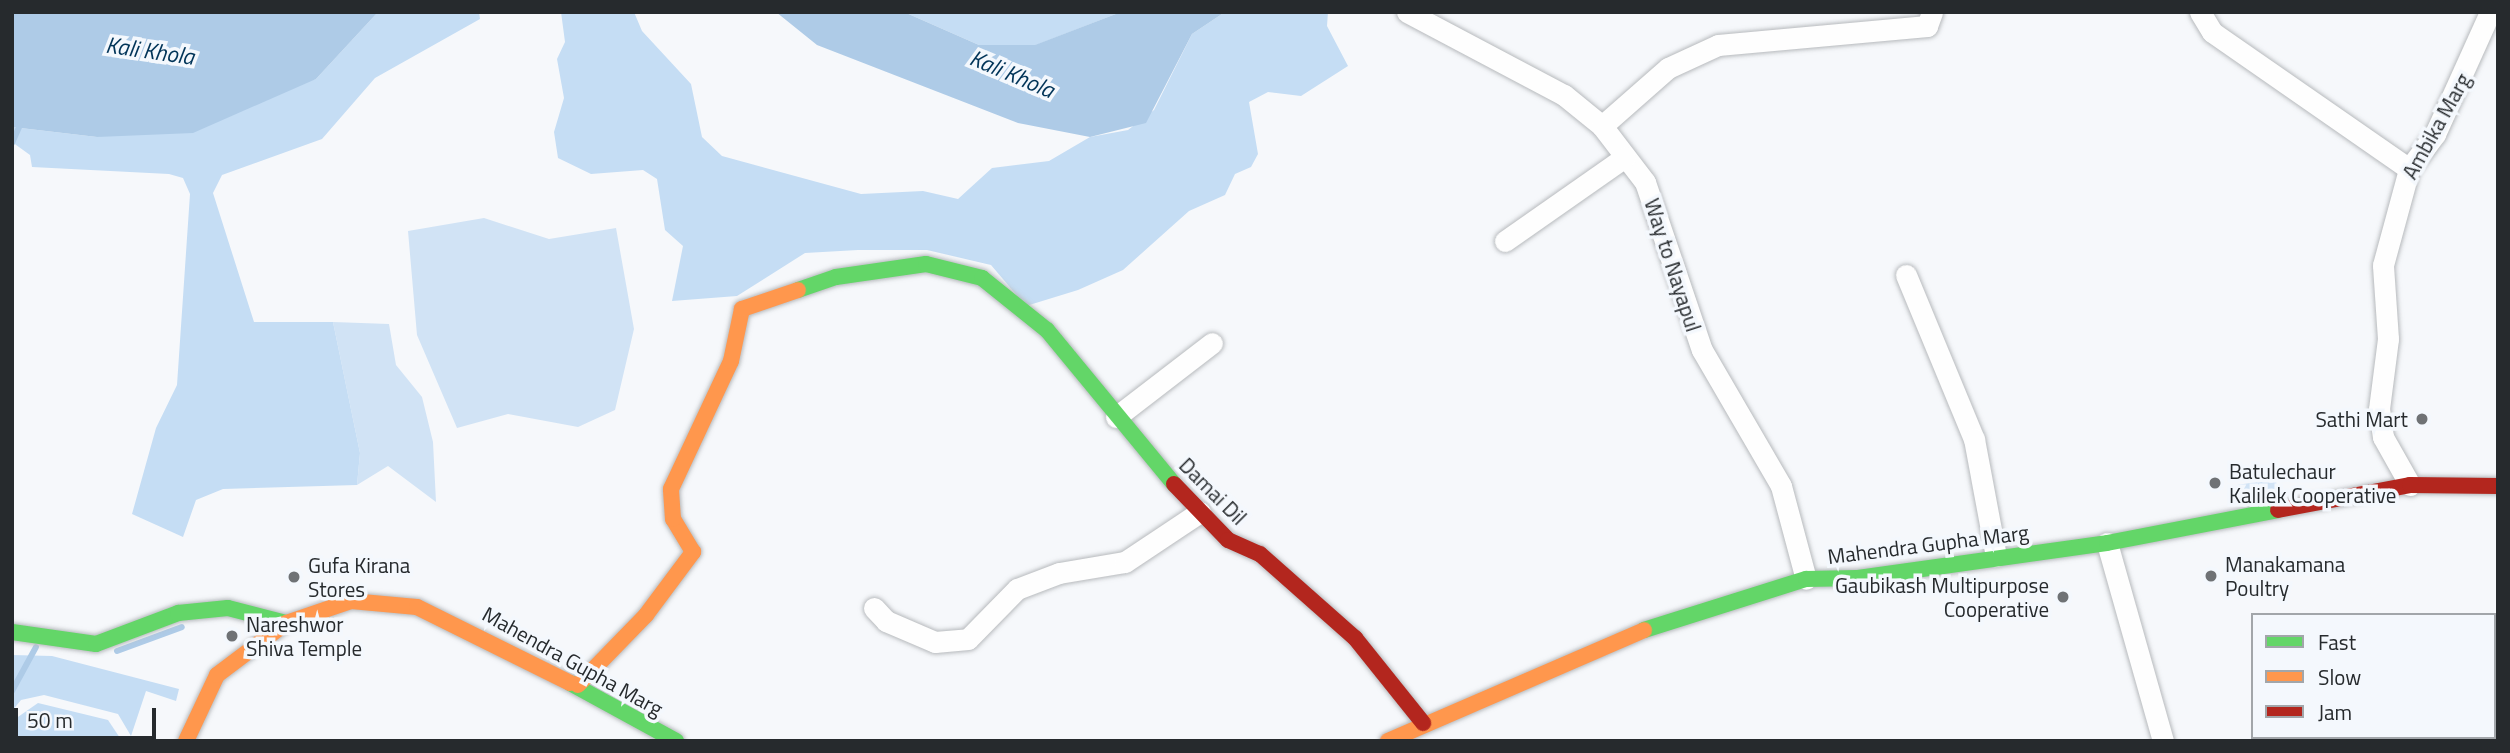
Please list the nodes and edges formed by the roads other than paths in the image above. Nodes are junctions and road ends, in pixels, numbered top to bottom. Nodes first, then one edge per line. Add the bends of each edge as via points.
1 (1407, 12) edge
2 (1932, 12) edge
3 (2200, 12) edge
4 (2490, 12) edge
5 (1602, 126) junction
6 (1625, 157) junction
7 (2409, 169) junction
8 (1505, 241) dead end
9 (1906, 275) dead end
10 (1212, 343) dead end
11 (1116, 416) junction
12 (2410, 485) junction
13 (2498, 486) edge
14 (1200, 512) junction
15 (2107, 543) junction
16 (1996, 556) junction
17 (1806, 579) junction
18 (874, 608) dead end
19 (286, 623) junction
20 (12, 632) edge
21 (578, 685) junction
22 (1423, 723) junction
23 (186, 741) edge
24 (676, 741) edge
25 (1388, 741) edge
26 (2162, 741) edge

1 - 5 street, Way to Nayapul via 1553,89
2 - 5 street via 1927,26 1718,45 1668,68
3 - 7 street via 2212,32
4 - 7 street, Ambika Marg via 2435,134
5 - 6 street, Way to Nayapul
6 - 8 street
6 - 17 street, Way to Nayapul via 1645,183 1664,225 1702,350 1781,486
7 - 12 street, Ambika Marg via 2383,265 2388,339 2379,397 2383,437
9 - 16 street via 1974,439
10 - 11 street
11 - 14 main road, Damai Dil
11 - 21 main road, Damai Dil via 1046,330 982,278 926,264 836,278 748,304 739,315 731,361 671,489 673,519 693,552 646,615
12 - 13 main road, Mahendra Gupha Marg
12 - 15 main road, Mahendra Gupha Marg
14 - 18 street via 1125,562 1059,573 1017,589 968,639 935,642 886,621
14 - 22 main road, Damai Dil via 1228,540 1260,554 1355,638
15 - 16 main road, Mahendra Gupha Marg
15 - 26 street
16 - 17 main road, Mahendra Gupha Marg via 1858,578
17 - 22 main road, Mahendra Gupha Marg via 1622,637
19 - 20 main road via 228,608 178,613 96,644
19 - 21 main road, Mahendra Gupha Marg via 351,601 417,607 499,641
19 - 23 main road, Mahendra Gupha Marg via 217,674
21 - 24 main road, Mahendra Gupha Marg
22 - 25 main road, Mahendra Gupha Marg

